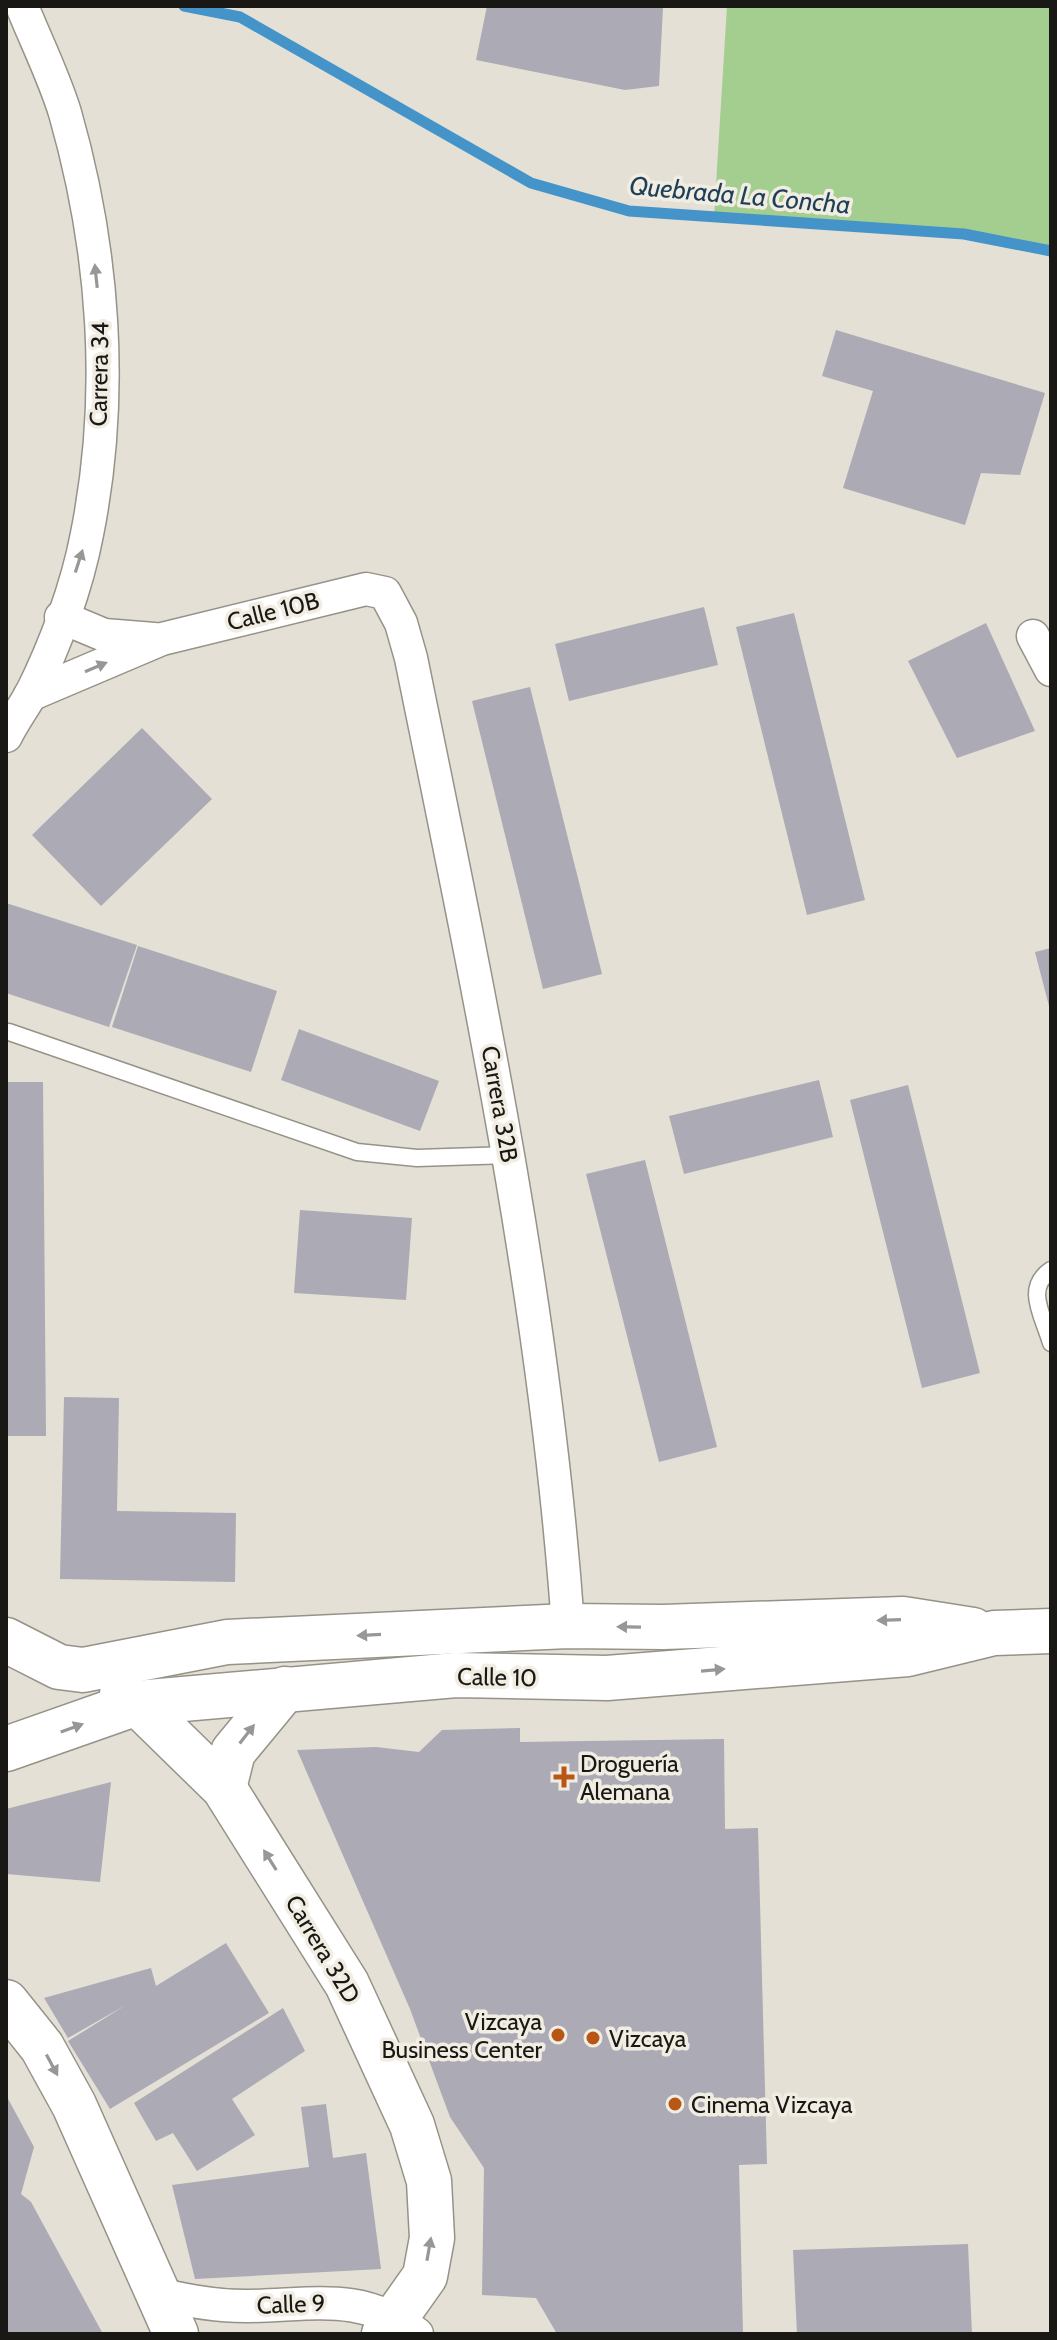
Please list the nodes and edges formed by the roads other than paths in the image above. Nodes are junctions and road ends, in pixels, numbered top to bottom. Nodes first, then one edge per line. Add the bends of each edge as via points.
1 (22, 6) edge
2 (385, 593) joint
3 (61, 617) junction
4 (1033, 636) dead end
5 (162, 639) junction
6 (1051, 670) edge
7 (30, 695) junction
8 (6, 736) edge
9 (9, 1032) dead end
10 (510, 1155) junction
11 (1051, 1270) edge
12 (1051, 1343) edge
13 (568, 1626) junction
14 (1051, 1631) edge
15 (994, 1633) junction
16 (6, 1640) edge
17 (83, 1670) junction
18 (456, 1675) junction
19 (285, 1689) junction
20 (137, 1703) junction
21 (6, 1749) edge
22 (224, 1788) junction
23 (6, 2002) edge
24 (159, 2294) junction
25 (399, 2329) edge
26 (176, 2334) edge

3 -> 1 street, Carrera 34 via 87,536 104,348 90,211 64,110
2 - 5 street, Calle 10B via 366,589
2 - 10 street, Carrera 32B via 411,658
3 - 5 street, Calle 10B via 104,635
3 - 7 street, Carrera 34
4 - 6 street
7 -> 5 street, Calle 10B
7 - 8 street, Carrera 34
9 - 10 lane via 357,1152 417,1158
10 - 13 street, Carrera 32B via 563,1548
11 - 12 lane via 1034,1288
15 -> 13 street, Calle 10 via 903,1619
13 -> 17 street, Calle 10 via 227,1642
13 - 18 street via 498,1668
14 - 15 street, Calle 10
18 -> 15 street, Calle 10 via 638,1676 908,1654
16 - 17 street via 59,1667
17 - 20 street, Carrera 32D
18 - 19 street, Calle 10
19 - 20 street, Calle 10
22 -> 19 street via 233,1752
21 -> 20 street, Calle 10
20 - 22 street, Carrera 32D
25 -> 22 street, Carrera 32D via 425,2276 432,2238 429,2181 412,2125 347,1984
23 -> 24 street via 42,2047 74,2105
24 - 25 street, Calle 9 via 199,2304 355,2304
24 - 26 street

